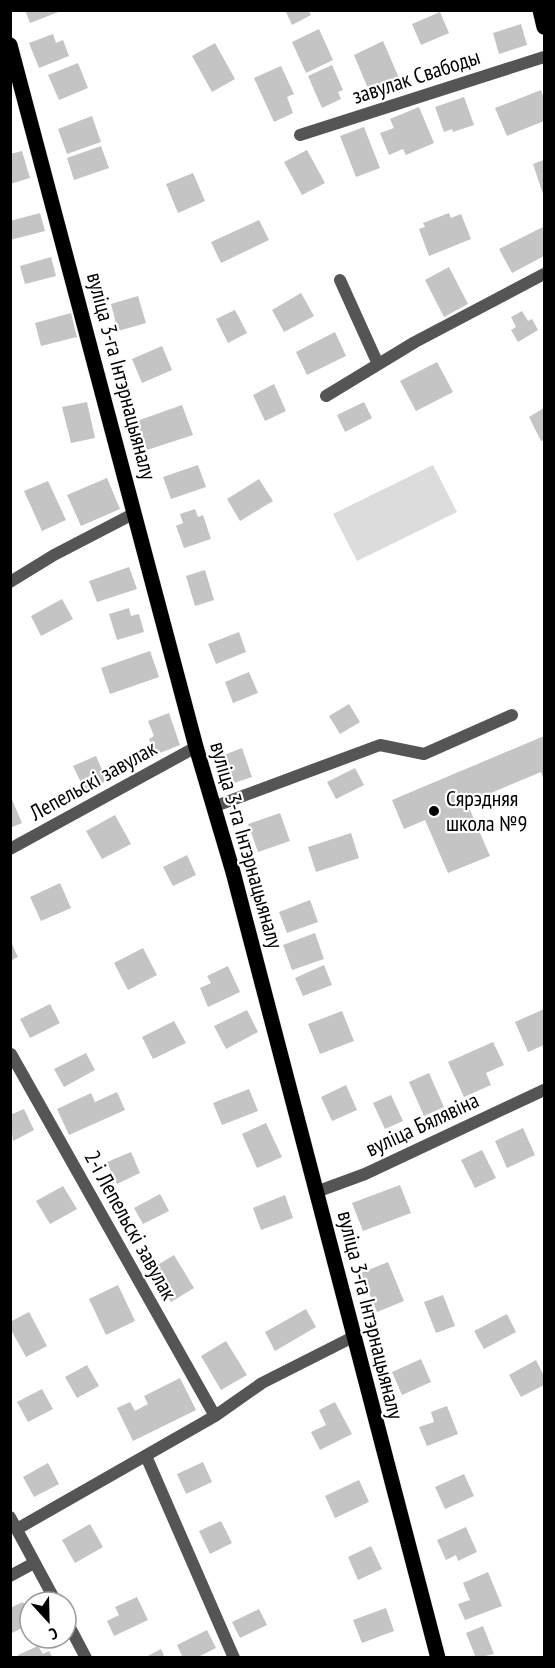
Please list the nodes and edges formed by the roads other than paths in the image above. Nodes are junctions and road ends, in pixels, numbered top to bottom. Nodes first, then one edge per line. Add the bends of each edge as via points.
1 (540, 10) edge
2 (544, 27) edge
3 (10, 45) edge
4 (544, 57) edge
5 (300, 135) dead end
6 (544, 274) edge
7 (340, 280) dead end
8 (378, 364) junction
9 (326, 396) dead end
10 (135, 513) junction
11 (10, 582) edge
12 (512, 715) dead end
13 (196, 747) junction
14 (213, 807) junction
15 (10, 849) edge
16 (10, 1054) edge
17 (544, 1090) edge
18 (316, 1191) junction
19 (353, 1337) junction
20 (215, 1416) junction
21 (146, 1456) junction
22 (10, 1517) edge
23 (17, 1529) junction
24 (34, 1563) junction
25 (10, 1576) edge
26 (49, 1590) edge
27 (78, 1643) edge
28 (86, 1658) edge
29 (234, 1658) edge
30 (438, 1658) edge

1 - 2 main road
3 - 10 main road, вуліца 3-га Інтэрнацыяналу
4 - 5 street, завулак Свабоды
6 - 8 street
7 - 8 street
8 - 9 street
10 - 11 street
10 - 13 main road, вуліца 3-га Інтэрнацыяналу
12 - 14 street via 424,754 380,745
13 - 14 main road, вуліца 3-га Інтэрнацыяналу
13 - 15 street, Лепельскі завулак
14 - 18 main road, вуліца 3-га Інтэрнацыяналу
16 - 20 street, 2-і Лепельскі завулак
17 - 18 street, вуліца Бялявіна via 365,1173
18 - 19 main road, вуліца 3-га Інтэрнацыяналу
19 - 20 street via 262,1383
19 - 30 main road, вуліца 3-га Інтэрнацыяналу
20 - 21 street
21 - 23 street
21 - 29 street
22 - 23 street
23 - 24 street
24 - 25 street
24 - 26 street
27 - 28 street

